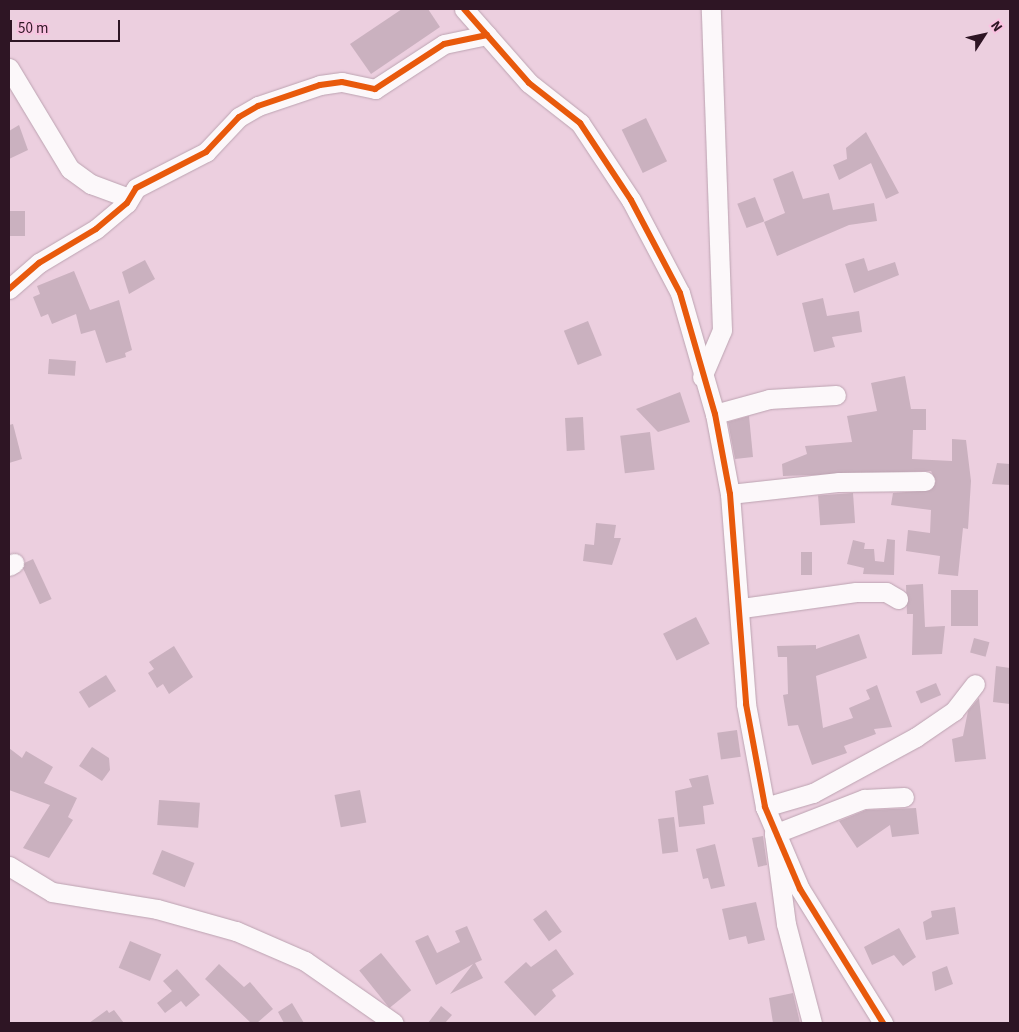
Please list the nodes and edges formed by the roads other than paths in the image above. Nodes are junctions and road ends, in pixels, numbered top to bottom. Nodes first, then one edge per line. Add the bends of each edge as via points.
1 (464, 9) edge
2 (711, 9) edge
3 (487, 35) junction
4 (9, 68) edge
5 (129, 198) junction
6 (9, 289) edge
7 (702, 377) junction
8 (836, 395) dead end
9 (715, 414) junction
10 (925, 481) dead end
11 (730, 494) junction
12 (898, 599) dead end
13 (742, 608) junction
14 (975, 684) dead end
15 (904, 797) dead end
16 (765, 806) junction
17 (774, 834) junction
18 (9, 866) edge
19 (394, 1023) edge
20 (812, 1023) edge
21 (883, 1023) edge

1 - 3 street
2 - 7 street via 722,330
3 - 5 street via 444,44 375,89 342,82 320,85 258,106 239,117 206,152 136,188
3 - 7 street via 529,84 580,123 631,200 680,292
4 - 5 street via 70,169 91,184
5 - 6 street via 96,229 39,263
7 - 9 street
8 - 9 street via 769,399
9 - 11 street
10 - 11 street via 824,483
11 - 13 street
12 - 13 street via 886,592 856,592
13 - 16 street via 746,704
14 - 16 street via 954,711 916,737 813,793
15 - 17 street via 846,804
16 - 17 street
17 - 20 street via 786,924
17 - 21 street via 800,889
18 - 19 street via 52,892 157,909 236,930 305,961

